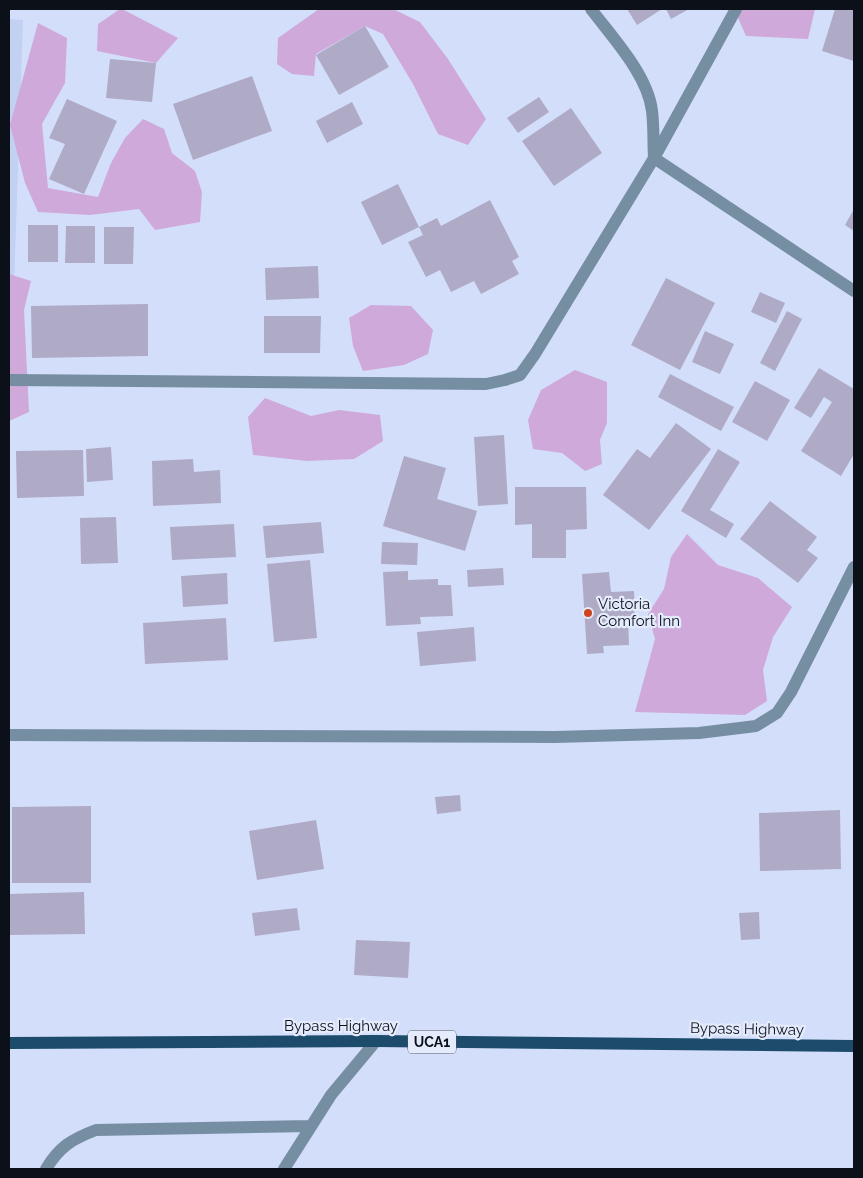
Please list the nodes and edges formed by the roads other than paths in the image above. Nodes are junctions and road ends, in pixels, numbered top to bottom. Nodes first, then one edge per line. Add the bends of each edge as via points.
1 (591, 9) edge
2 (736, 9) edge
3 (654, 158) junction
4 (854, 291) edge
5 (9, 380) edge
6 (854, 567) edge
7 (9, 735) edge
8 (376, 1042) junction
9 (9, 1043) edge
10 (854, 1046) edge
11 (311, 1126) junction
12 (46, 1169) edge
13 (284, 1169) edge

1 - 3 street via 637,72 646,92 652,110
2 - 3 street
3 - 4 street
3 - 5 street via 520,375 486,384
6 - 7 street via 791,692 777,713 756,726 699,733 555,736
8 - 9 main road, Bypass Highway / UCA1
8 - 10 main road, Bypass Highway / UCA1
8 - 11 street via 330,1095
11 - 12 street via 96,1130 65,1145
11 - 13 street

